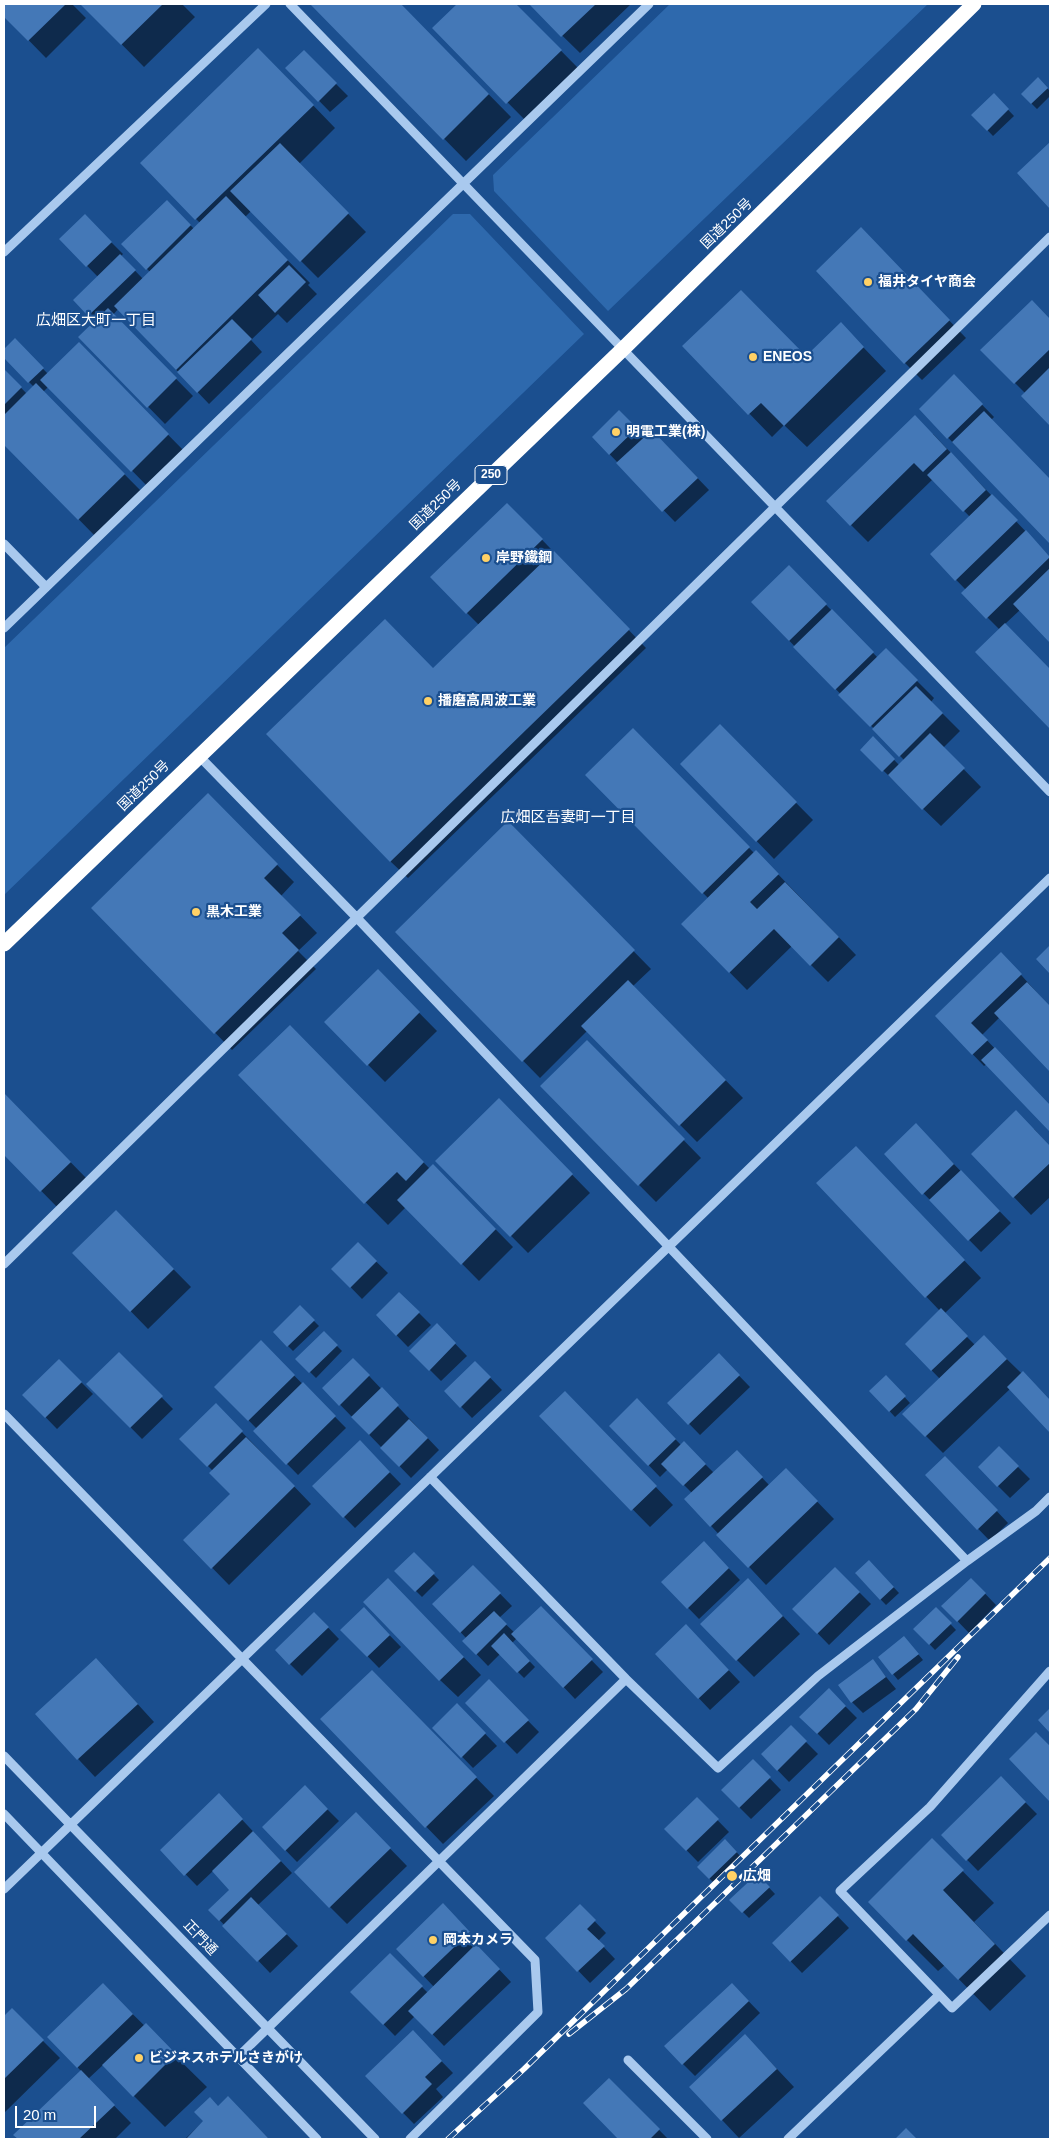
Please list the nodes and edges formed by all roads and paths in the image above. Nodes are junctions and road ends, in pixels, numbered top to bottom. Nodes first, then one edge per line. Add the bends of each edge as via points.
1 (266, 4) edge
2 (290, 4) edge
3 (649, 4) edge
4 (974, 4) edge
5 (465, 184) junction
6 (1050, 238) edge
7 (4, 252) edge
8 (624, 348) junction
9 (776, 507) junction
10 (4, 544) edge
11 (46, 587) junction
12 (4, 628) edge
13 (198, 756) junction
14 (1050, 792) edge
15 (1050, 878) edge
16 (356, 918) junction
17 (4, 944) edge
18 (668, 1248) junction
19 (4, 1264) edge
20 (4, 1414) edge
21 (430, 1477) junction
22 (1050, 1497) edge
23 (967, 1561) junction
24 (242, 1658) junction
25 (1050, 1671) edge
26 (626, 1679) junction
27 (4, 1756) edge
28 (4, 1814) edge
29 (70, 1824) junction
30 (41, 1853) junction
31 (439, 1861) junction
32 (4, 1889) edge
33 (1050, 1914) edge
34 (940, 1995) junction
35 (268, 2028) junction
36 (238, 2057) junction
37 (628, 2060) dead end
38 (317, 2139) edge
39 (375, 2139) edge
40 (410, 2139) edge
41 (707, 2139) edge
42 (788, 2139) edge

1 - 7 street
2 - 5 street
3 - 5 street
4 - 8 highway, 国道250号 / 250
5 - 8 street
5 - 11 street
6 - 9 street
8 - 9 street
8 - 13 highway, 国道250号 / 250
9 - 14 street
9 - 16 street
10 - 11 street
11 - 12 street
13 - 16 street
13 - 17 highway, 国道250号 / 250
15 - 18 street
16 - 18 street
16 - 19 street
18 - 21 street
18 - 23 street
20 - 24 street
21 - 24 street
21 - 26 street
22 - 23 street via 1036,1511
23 - 26 street via 818,1676 718,1768
24 - 29 street
24 - 31 street
25 - 34 street via 930,1806 840,1891
26 - 31 street
27 - 29 street, 正門通
28 - 30 street
29 - 30 street
29 - 35 street, 正門通
30 - 32 street
30 - 36 street
31 - 35 street
31 - 40 street via 535,1960 538,2012
33 - 34 street via 952,2008
34 - 42 street
35 - 36 street
35 - 39 street, 正門通
36 - 38 street
37 - 41 street

